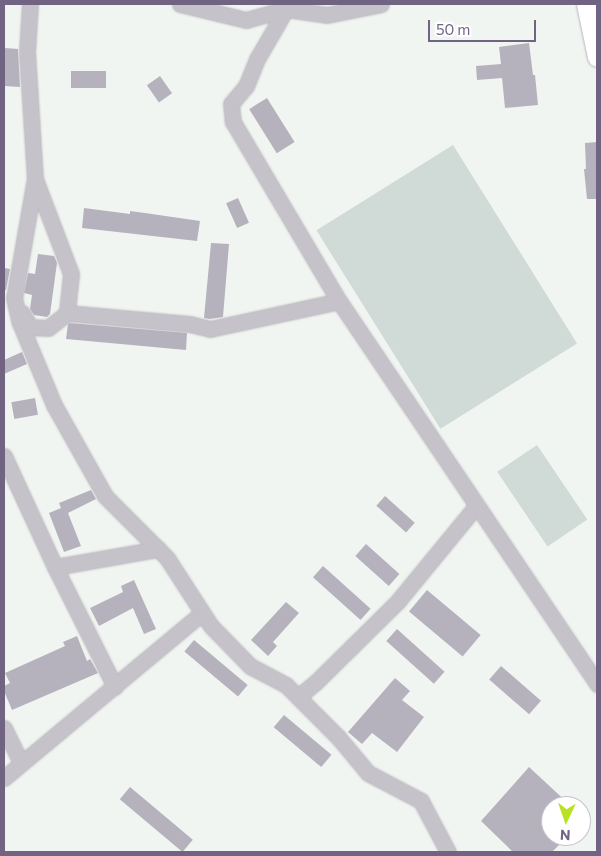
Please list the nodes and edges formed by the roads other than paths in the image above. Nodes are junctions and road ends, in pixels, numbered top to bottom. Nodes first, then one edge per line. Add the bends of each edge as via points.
1 (30, 4) edge
2 (180, 4) edge
3 (381, 4) edge
4 (586, 4) edge
5 (286, 9) junction
6 (597, 57) edge
7 (35, 178) junction
8 (9, 299) edge
9 (339, 301) junction
10 (67, 314) junction
11 (4, 456) edge
12 (476, 506) junction
13 (158, 549) junction
14 (55, 568) junction
15 (202, 613) junction
16 (597, 684) edge
17 (115, 687) junction
18 (298, 697) junction
19 (4, 728) edge
20 (22, 763) junction
21 (4, 778) edge
22 (448, 852) edge

1 - 7 street via 27,52
2 - 5 street via 246,20
3 - 5 street via 327,15
4 - 6 main road
5 - 9 street via 257,59 246,86 231,104 233,122
7 - 8 street
7 - 10 street via 71,274
8 - 10 street via 30,327 48,328
8 - 13 street via 54,405 105,496
9 - 10 street via 210,329 190,324
9 - 12 street
11 - 14 street
12 - 16 street
12 - 18 street via 398,602
13 - 14 street
13 - 15 street
14 - 17 street
15 - 17 street
15 - 18 street via 250,666 286,686
17 - 20 street
18 - 22 street via 338,736 368,772 421,802
19 - 20 street
20 - 21 street

